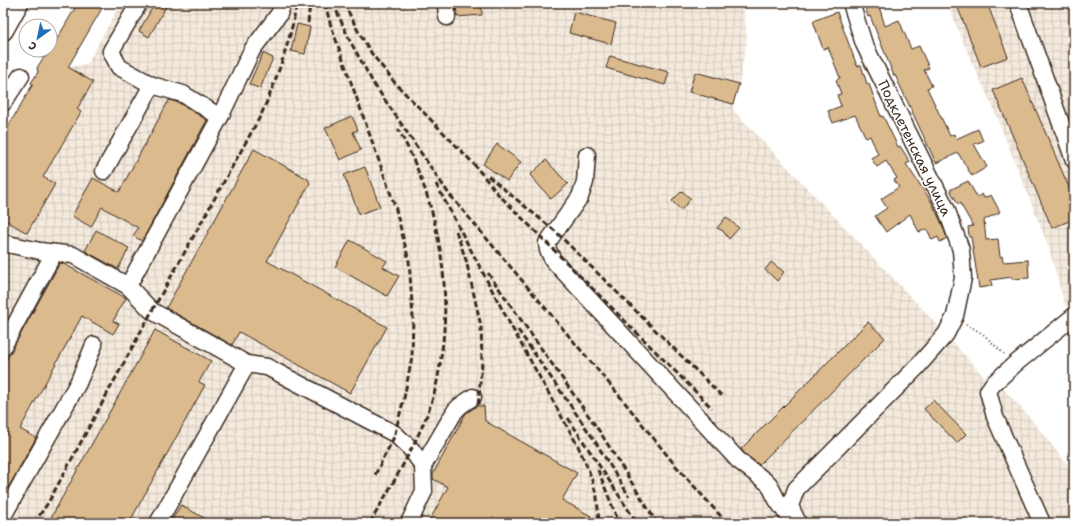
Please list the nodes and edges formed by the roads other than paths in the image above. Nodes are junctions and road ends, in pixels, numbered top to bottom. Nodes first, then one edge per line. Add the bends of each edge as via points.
1 (18, 3) edge
2 (138, 3) edge
3 (283, 3) edge
4 (851, 3) edge
5 (1018, 3) edge
6 (3, 30) edge
7 (21, 76) dead end
8 (152, 85) junction
9 (3, 103) edge
10 (220, 117) junction
11 (587, 155) dead end
12 (1074, 160) edge
13 (104, 171) dead end
14 (3, 243) edge
15 (54, 253) junction
16 (128, 286) junction
17 (1074, 316) edge
18 (94, 345) dead end
19 (3, 347) edge
20 (247, 364) junction
21 (473, 397) dead end
22 (423, 466) junction
23 (3, 516) edge
24 (791, 516) edge
25 (158, 523) edge
26 (409, 523) edge
27 (1042, 523) edge

1 - 6 main road
2 - 8 street via 111,51 118,67
3 - 10 street via 279,14 252,50
4 - 24 street, Подклетенская улица via 864,44 946,208 961,250 963,278 955,316 946,334 917,367 796,489
5 - 12 street
7 - 9 street
8 - 10 street via 183,94
8 - 13 street
10 - 16 street
11 - 24 street via 585,182 580,197 547,243 553,260 739,462 769,484 777,500
14 - 15 street
15 - 16 street via 73,255
15 - 19 street
16 - 20 street via 152,311
17 - 27 street via 1015,364 988,391 995,416
18 - 23 street via 78,383
20 - 22 street via 266,367 394,434 411,449
20 - 25 street
21 - 22 street via 455,411
22 - 26 street via 424,491

